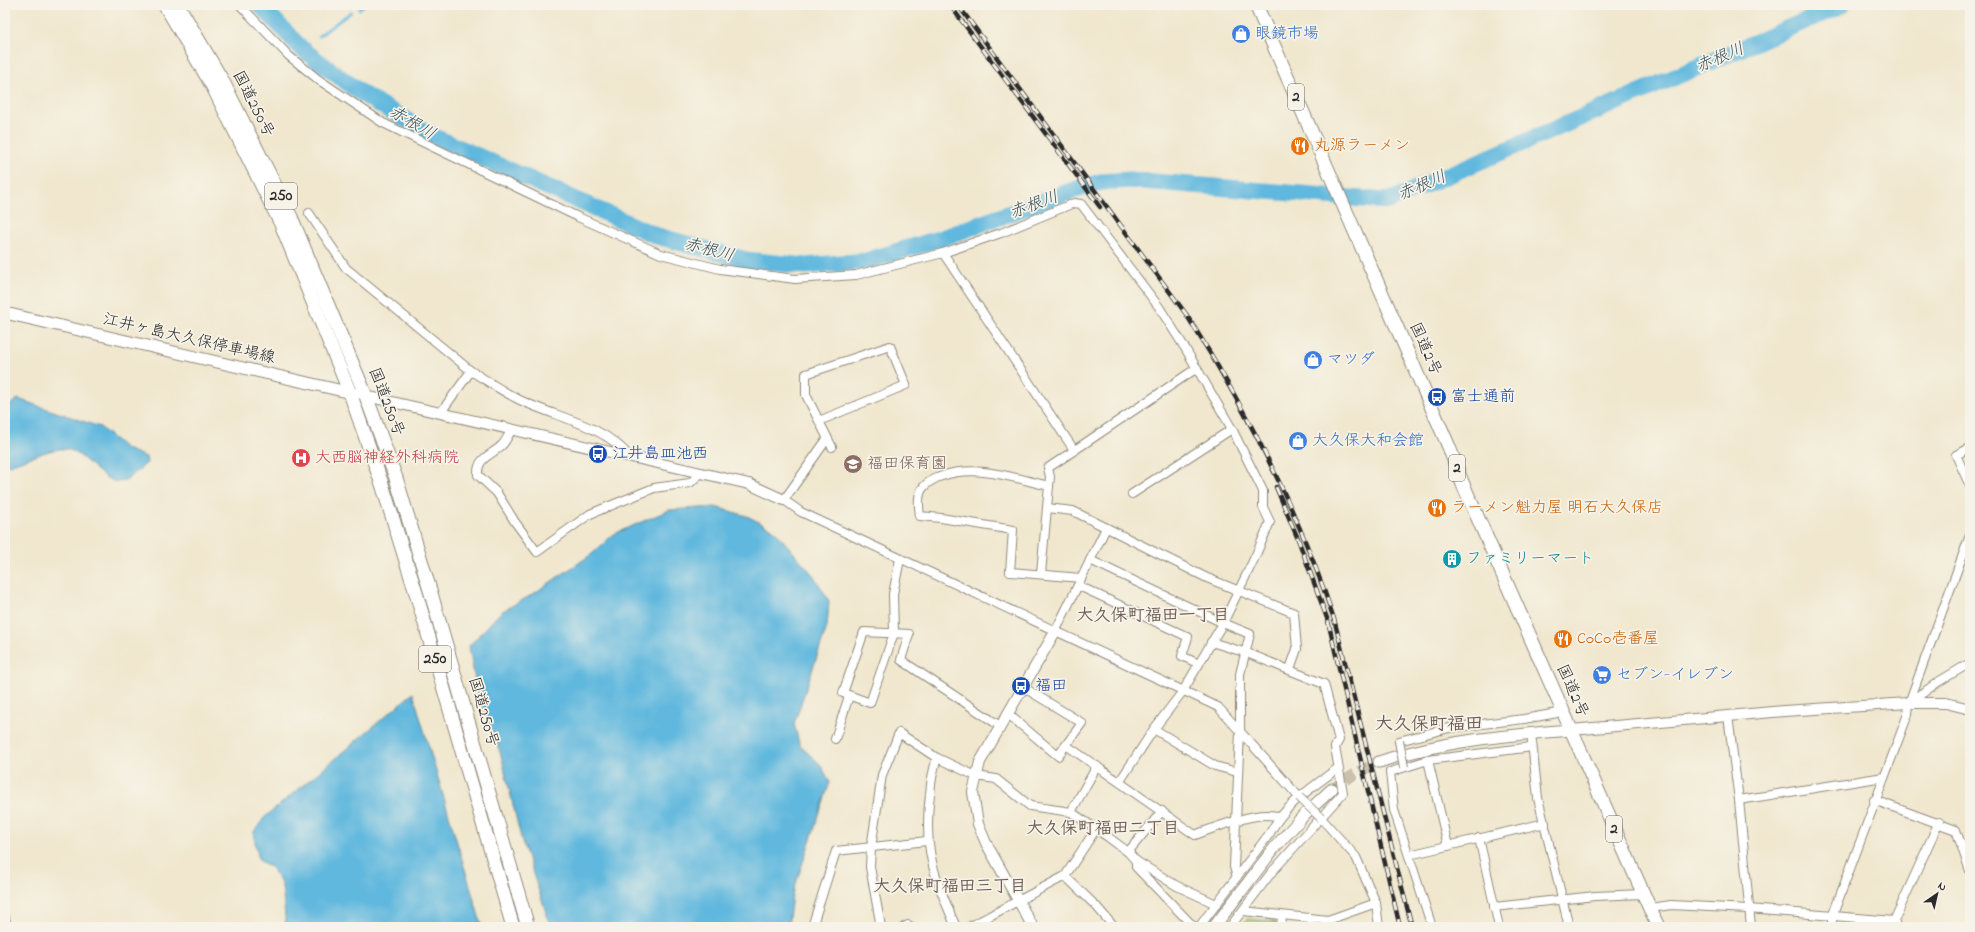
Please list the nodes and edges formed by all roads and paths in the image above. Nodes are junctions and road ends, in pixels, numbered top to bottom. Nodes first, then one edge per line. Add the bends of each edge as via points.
1 (165, 5) edge
2 (178, 5) edge
3 (240, 5) edge
4 (1256, 5) edge
5 (310, 213) dead end
6 (943, 253) junction
7 (5, 313) edge
8 (1197, 368) junction
9 (471, 371) junction
10 (350, 393) junction
11 (366, 396) junction
12 (441, 412) junction
13 (819, 421) junction
14 (1232, 428) junction
15 (512, 429) junction
16 (603, 434) junction
17 (827, 438) junction
18 (832, 447) dead end
19 (1970, 448) edge
20 (599, 449) junction
21 (1074, 450) junction
22 (629, 456) junction
23 (701, 473) junction
24 (1048, 486) junction
25 (1970, 486) edge
26 (1132, 494) dead end
27 (784, 500) junction
28 (1047, 508) junction
29 (1106, 528) junction
30 (1969, 540) edge
31 (900, 559) junction
32 (1090, 560) junction
33 (1041, 574) junction
34 (1080, 582) junction
35 (1239, 592) junction
36 (1222, 623) junction
37 (1055, 632) junction
38 (894, 633) junction
39 (1211, 642) junction
40 (1247, 653) junction
41 (1970, 663) edge
42 (1199, 664) junction
43 (1290, 669) junction
44 (1023, 687) junction
45 (1183, 691) junction
46 (849, 696) junction
47 (1909, 704) junction
48 (1970, 709) edge
49 (1563, 712) junction
50 (1008, 714) junction
51 (1728, 716) junction
52 (1000, 726) junction
53 (1154, 729) junction
54 (1571, 730) junction
55 (1240, 731) junction
56 (1531, 733) junction
57 (835, 739) dead end
58 (1066, 745) junction
59 (1532, 748) junction
60 (937, 758) junction
61 (1428, 760) junction
62 (1379, 762) tunnel mouth
63 (1098, 766) junction
64 (1338, 768) junction
65 (1404, 768) junction
66 (1238, 772) junction
67 (976, 776) junction
68 (1884, 777) junction
69 (1120, 781) junction
70 (1332, 789) tunnel mouth
71 (1299, 797) junction
72 (1738, 800) junction
73 (1874, 800) junction
74 (1162, 811) junction
75 (1071, 812) junction
76 (1278, 817) junction
77 (1320, 818) junction
78 (1235, 820) junction
79 (1939, 822) junction
80 (1545, 823) junction
81 (1096, 829) junction
82 (1479, 838) junction
83 (927, 841) junction
84 (1448, 846) junction
85 (871, 848) junction
86 (1128, 852) junction
87 (1409, 855) junction
88 (1136, 861) junction
89 (1969, 862) edge
90 (1970, 871) edge
91 (1065, 876) junction
92 (1237, 877) junction
93 (1643, 894) junction
94 (1562, 901) junction
95 (1019, 902) junction
96 (1376, 903) junction
97 (1216, 904) junction
98 (1494, 906) junction
99 (1651, 908) junction
100 (1748, 910) junction
101 (1243, 911) junction
102 (1282, 916) junction
103 (1832, 917) junction
104 (5, 918) edge
105 (1895, 924) edge
106 (7, 927) edge
107 (513, 927) edge
108 (528, 927) edge
109 (812, 927) edge
110 (881, 927) edge
111 (904, 927) edge
112 (912, 927) edge
113 (956, 927) edge
114 (969, 927) edge
115 (1033, 927) edge
116 (1114, 927) edge
117 (1194, 927) edge
118 (1199, 927) edge
119 (1214, 927) edge
120 (1230, 927) edge
121 (1281, 927) edge
122 (1379, 927) edge
123 (1432, 927) edge
124 (1499, 927) edge
125 (1569, 927) edge
126 (1658, 927) edge
127 (1751, 927) edge
128 (1832, 927) edge

1 - 10 highway, 国道250号 / 250 via 213,87 281,224
2 - 11 highway, 国道250号 / 250 via 222,80 291,217
3 - 6 street via 289,56 319,80 383,123 661,254 720,269 795,279 856,275
4 - 49 highway, 国道2号 / 2
5 - 9 street via 346,268
6 - 8 street via 1074,203 1081,204 1159,307
6 - 21 street
7 - 10 main road, 江井ヶ島大久保停車場線
8 - 14 street
8 - 21 street
9 - 12 street
9 - 16 street via 516,398
10 - 11 main road, 江井ヶ島大久保停車場線
10 - 107 highway, 国道250号 / 250 via 414,586
11 - 12 street
11 - 108 highway, 国道250号 / 250 via 396,478
12 - 15 street
13 - 13 street via 806,395 806,374 890,346 906,385
13 - 17 street
14 - 26 street
14 - 35 street via 1263,491 1264,507 1270,522
15 - 20 street
15 - 23 street via 503,444 477,466 478,475 497,493 514,522 537,552 590,514 654,488 690,483
16 - 20 street
16 - 22 street
17 - 18 street
17 - 27 street
19 - 25 street via 1956,455
20 - 22 street
21 - 24 street via 1048,468
22 - 23 street
23 - 27 street via 749,484
24 - 28 street
24 - 33 street via 992,473 962,471 935,478 922,488 919,496 920,516 1013,530 1010,572
27 - 31 street via 801,512
28 - 29 street via 1073,511
28 - 33 street
29 - 32 street
29 - 35 street
30 - 47 street
31 - 37 street
31 - 38 street via 892,594
32 - 34 street
32 - 36 street
33 - 34 street
34 - 37 street
34 - 42 street via 1188,637 1182,656
35 - 36 street
35 - 43 street via 1294,613 1297,649
36 - 39 street
36 - 40 street via 1250,634
37 - 44 street
37 - 45 street
38 - 46 street via 870,702
38 - 46 street via 864,632 843,693
38 - 52 street via 909,634 901,660
39 - 40 street
39 - 42 street
40 - 43 street
40 - 55 street via 1240,674
41 - 47 street via 1938,682
42 - 45 street
43 - 64 street via 1324,684 1339,740 1335,747
44 - 50 street
44 - 58 street via 1082,723
45 - 53 street
45 - 55 street via 1218,707
46 - 57 street
47 - 48 street via 1946,703
47 - 51 street
47 - 68 street via 1908,714
49 - 54 highway, 国道2号 / 2
49 - 65 street, bridge via 1449,728 1399,741
50 - 52 street
50 - 58 street via 1058,756
51 - 54 street
51 - 72 street
52 - 67 street via 980,762
53 - 66 street via 1215,766
53 - 69 street
54 - 56 main road
54 - 93 highway, 国道2号 / 2
55 - 66 street
55 - 71 street
56 - 59 street
56 - 62 main road via 1409,752
58 - 63 street
59 - 61 street
59 - 80 street via 1538,798
60 - 67 street
60 - 83 street via 933,768
60 - 85 street via 899,733 882,775
61 - 65 street
61 - 84 street
63 - 69 street
63 - 75 street
64 - 71 street
64 - 77 street via 1343,793
65 - 87 street via 1390,772 1394,810
66 - 78 street
67 - 75 street via 996,779 1030,806
67 - 95 street via 973,792 978,824
68 - 72 street
68 - 73 street
69 - 74 street
70 - 119 main road via 1275,847
71 - 76 street
71 - 77 street, bridge
72 - 100 street
73 - 79 street
73 - 103 street
74 - 78 street via 1195,834
74 - 86 street
75 - 81 street
76 - 78 street via 1272,814
76 - 92 street via 1270,833
77 - 96 street via 1356,857
77 - 101 street via 1271,873
78 - 92 street via 1234,867
79 - 89 street via 1956,830
79 - 105 street
80 - 82 street
80 - 94 street
81 - 86 street
81 - 91 street
82 - 84 street
82 - 98 street
83 - 85 street
83 - 113 street via 936,881
84 - 87 street
85 - 109 street via 836,851
85 - 110 street via 870,866
86 - 88 street
87 - 123 street
88 - 97 street via 1177,886
88 - 117 street via 1136,867
89 - 90 street
91 - 95 street
91 - 116 street
92 - 97 street
93 - 94 street via 1595,896
93 - 99 highway, 国道2号 / 2
94 - 98 street
94 - 125 street
95 - 114 street
95 - 115 street
96 - 102 street via 1328,920
96 - 122 street
97 - 118 street
98 - 124 street
99 - 100 street via 1671,905
99 - 126 highway, 国道2号 / 2
100 - 103 street
100 - 127 street
101 - 102 street
101 - 120 street
102 - 121 street
103 - 105 street
103 - 128 street
104 - 106 street
111 - 112 street

